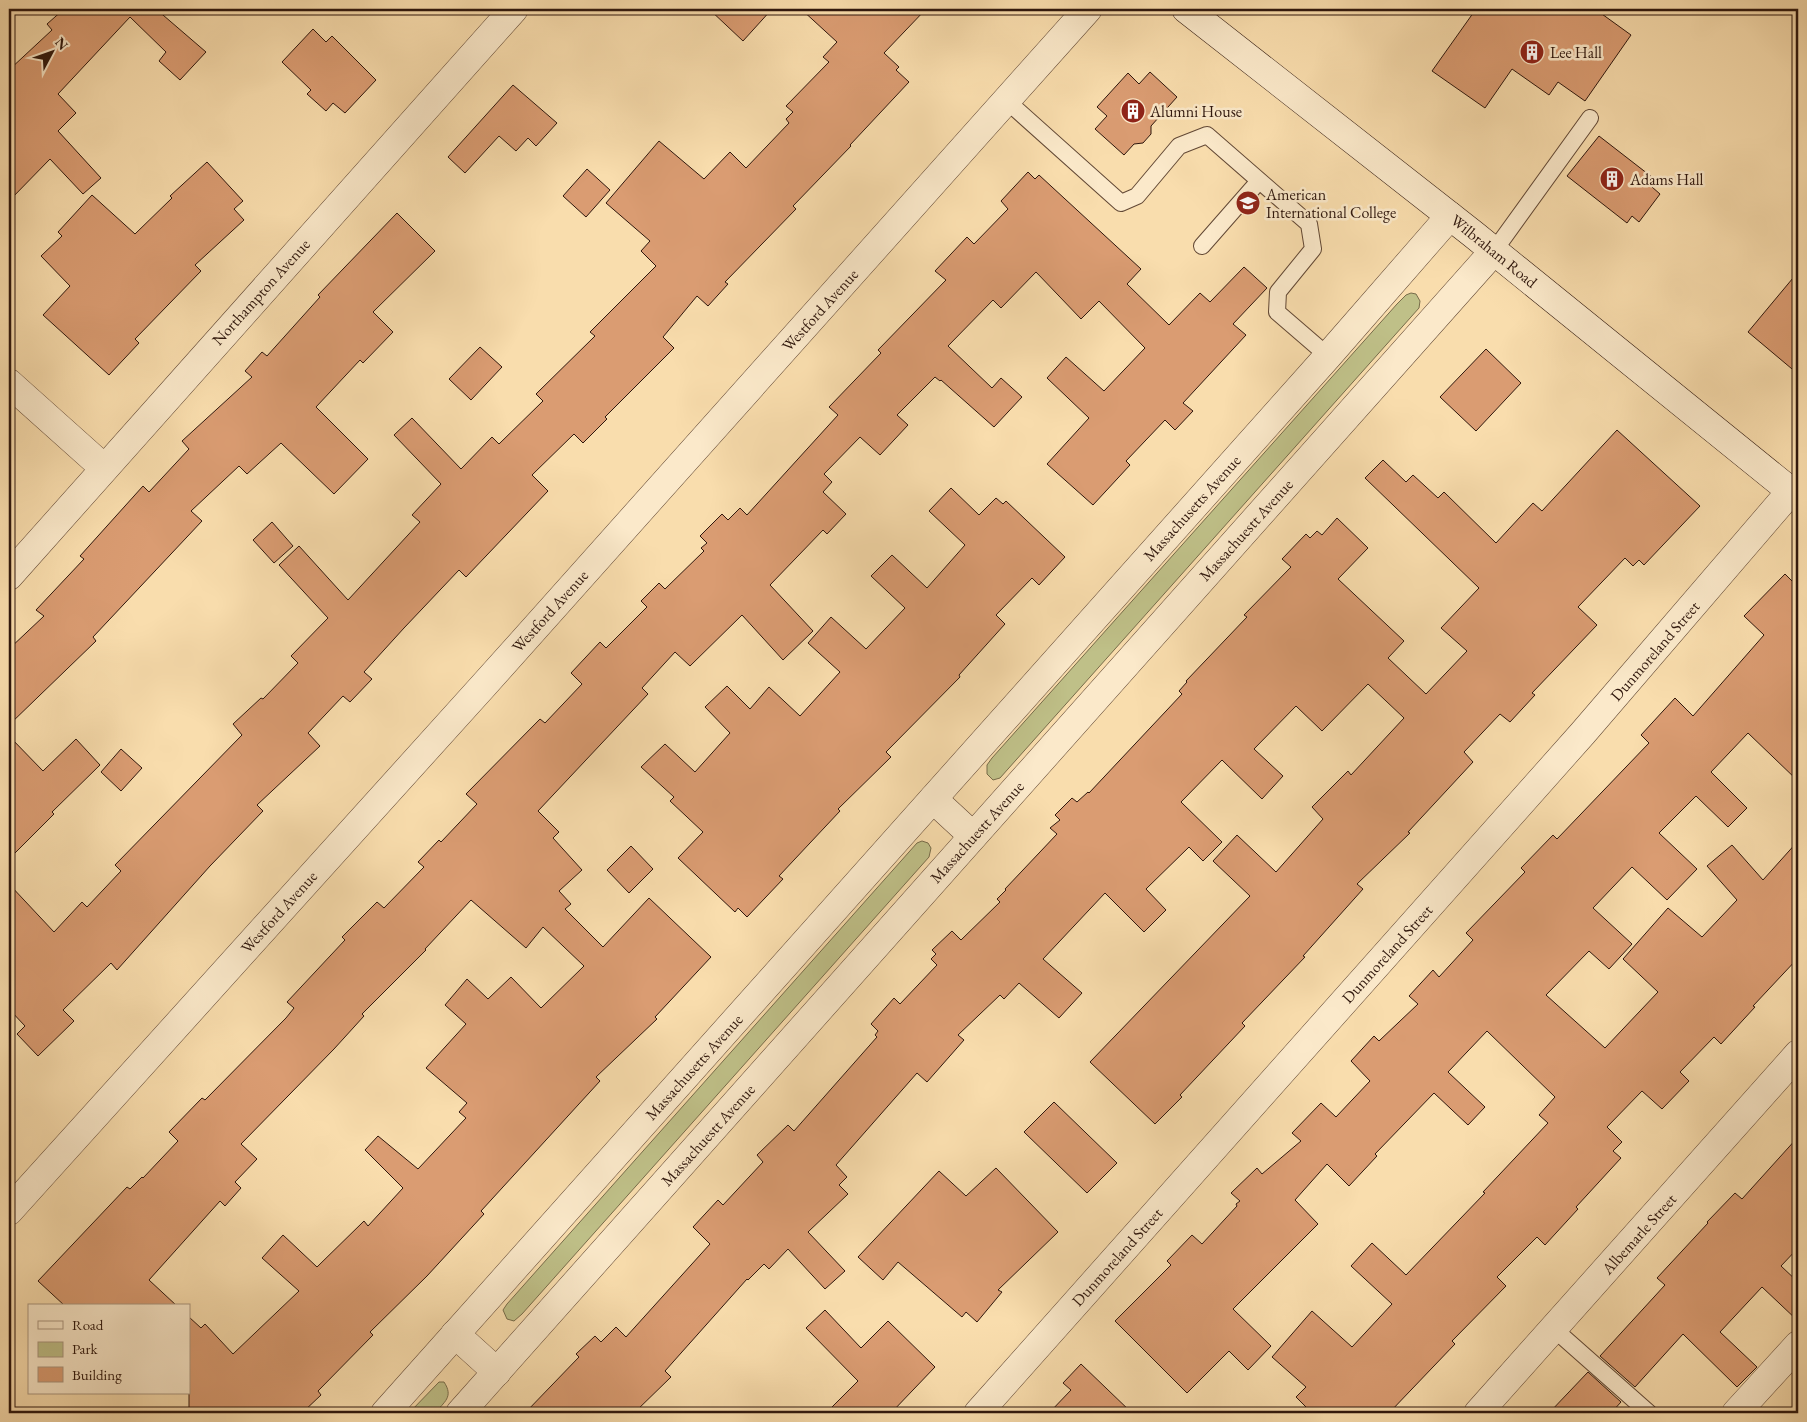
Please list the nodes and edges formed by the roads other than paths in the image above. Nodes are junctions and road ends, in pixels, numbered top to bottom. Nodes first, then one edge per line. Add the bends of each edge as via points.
1 (514, 9) edge
2 (1088, 9) edge
3 (1186, 9) edge
4 (1006, 100) junction
5 (1590, 118) dead end
6 (1259, 180) junction
7 (1450, 216) junction
8 (1202, 246) dead end
9 (1494, 251) junction
10 (1328, 356) junction
11 (9, 384) edge
12 (104, 468) junction
13 (1795, 494) edge
14 (9, 576) edge
15 (933, 799) junction
16 (973, 836) junction
17 (1798, 1054) edge
18 (9, 1211) edge
19 (1554, 1329) junction
20 (455, 1334) junction
21 (1798, 1345) edge
22 (496, 1372) junction
23 (385, 1413) edge
24 (460, 1413) edge
25 (978, 1413) edge
26 (1478, 1413) edge
27 (1650, 1413) edge
28 (1736, 1413) edge

1 - 12 street, Northampton Avenue
2 - 4 street, Westford Avenue
3 - 7 street, Wilbraham Road
4 - 6 lane via 1121,203 1137,196 1180,146 1207,135
4 - 18 street, Westford Avenue
5 - 9 lane
6 - 8 lane
6 - 10 lane via 1309,224 1313,249 1278,292 1277,312
7 - 9 street, Wilbraham Road
7 - 10 street, Massachusetts Avenue
9 - 13 street, Wilbraham Road
9 - 16 street, Massachuestt Avenue
10 - 15 street, Massachusetts Avenue
11 - 12 street
12 - 14 street, Northampton Avenue
13 - 25 street, Dunmoreland Street
15 - 16 street
15 - 20 street, Massachusetts Avenue
16 - 22 street, Massachuestt Avenue
17 - 19 street, Albemarle Street
19 - 26 street, Albemarle Street
19 - 27 lane
20 - 22 street
20 - 23 street, Massachusetts Avenue
21 - 28 street
22 - 24 street, Massachuestt Avenue

